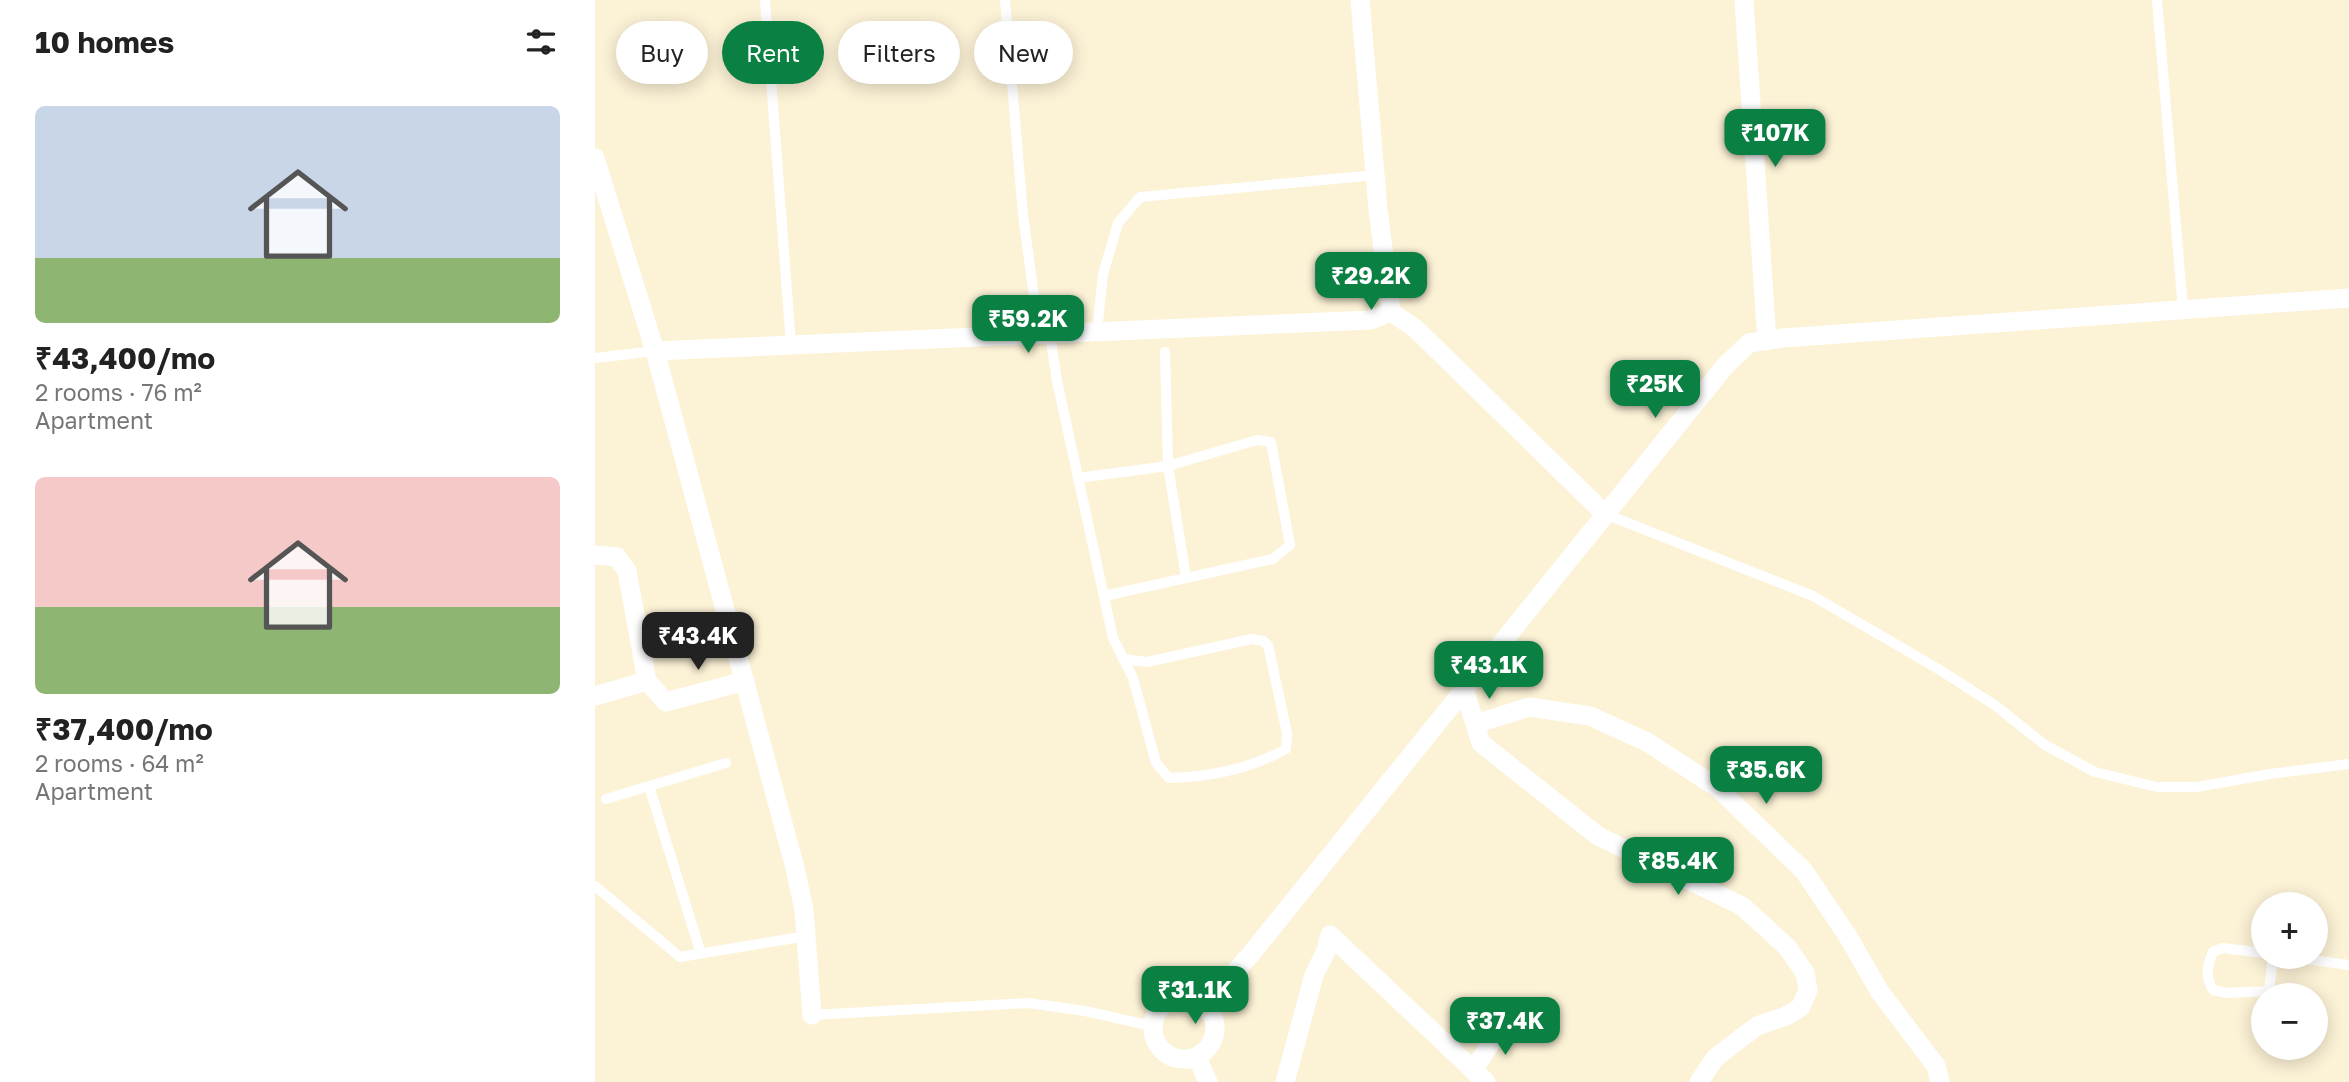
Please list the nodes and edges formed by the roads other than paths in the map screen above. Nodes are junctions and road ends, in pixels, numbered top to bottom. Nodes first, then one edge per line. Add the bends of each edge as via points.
1 (765, 0) edge
2 (1005, 0) edge
3 (1360, 0) edge
4 (1744, 0) edge
5 (2157, 0) edge
6 (595, 159) edge
7 (1375, 175) junction
8 (2349, 299) edge
9 (2183, 310) junction
10 (1391, 312) junction
11 (1097, 332) junction
12 (1045, 334) junction
13 (1767, 341) junction
14 (791, 345) junction
15 (655, 351) junction
16 (1165, 352) dead end
17 (595, 358) edge
18 (1168, 466) junction
19 (1078, 478) junction
20 (1605, 514) junction
21 (595, 555) edge
22 (1186, 577) junction
23 (1104, 596) junction
24 (1123, 659) junction
25 (647, 681) junction
26 (745, 681) junction
27 (1464, 689) junction
28 (595, 696) edge
29 (1475, 724) junction
30 (726, 763) dead end
31 (2349, 764) edge
32 (649, 786) junction
33 (606, 799) dead end
34 (595, 886) edge
35 (807, 936) junction
36 (2251, 952) edge
37 (701, 954) junction
38 (2328, 962) edge
39 (2349, 965) edge
40 (2272, 969) edge
41 (1205, 1004) junction
42 (811, 1016) joint
43 (1504, 1022) dead end
44 (1152, 1026) junction
45 (1197, 1057) junction
46 (1479, 1076) edge
47 (1208, 1082) edge
48 (1286, 1082) edge
49 (1699, 1082) edge
50 (1940, 1082) edge

1 - 14 lane
2 - 12 lane via 1023,215
3 - 7 street
4 - 13 street
5 - 9 lane
6 - 15 street
7 - 10 street
7 - 11 lane via 1140,197 1118,223 1103,274
8 - 9 street
9 - 13 street
10 - 11 street via 1370,320
10 - 20 street via 1416,329
11 - 12 street
12 - 14 street
12 - 19 lane
13 - 20 street via 1749,344 1725,366
14 - 15 street
15 - 17 lane
15 - 26 street
16 - 18 lane
18 - 19 lane
18 - 22 lane
18 - 22 lane via 1257,440 1271,442 1290,545 1273,559
19 - 23 lane
20 - 27 street
20 - 31 lane via 1813,596 1985,699 2045,745 2095,772 2157,787 2197,787
21 - 25 street via 617,557 627,571
22 - 23 lane
23 - 24 lane via 1113,638
24 - 24 lane via 1133,678 1156,763 1169,778 1195,778 1260,764 1286,749 1287,733 1268,645 1263,640 1147,662
25 - 26 street via 666,702
25 - 28 street
26 - 35 street via 796,868
27 - 29 street
27 - 41 street via 1251,954
29 - 49 street via 1481,743 1598,836 1742,906 1787,947 1805,974 1808,990 1801,1007 1757,1026 1715,1058
29 - 50 street via 1529,706 1590,716 1647,742 1718,788 1804,871 1880,992 1935,1066
30 - 32 lane
32 - 33 lane
32 - 37 lane
34 - 37 lane via 680,957
35 - 37 lane
35 - 42 street
36 - 40 lane via 2223,948 2213,952 2207,965 2207,981 2213,990 2269,991
38 - 39 lane
41 - 44 street via 1189,997 1172,999 1158,1009
41 - 45 street via 1214,1020 1214,1038
42 - 44 lane via 1028,1003
43 - 46 street
44 - 45 street via 1156,1044 1169,1057
45 - 47 street
46 - 48 street via 1330,935 1314,975

